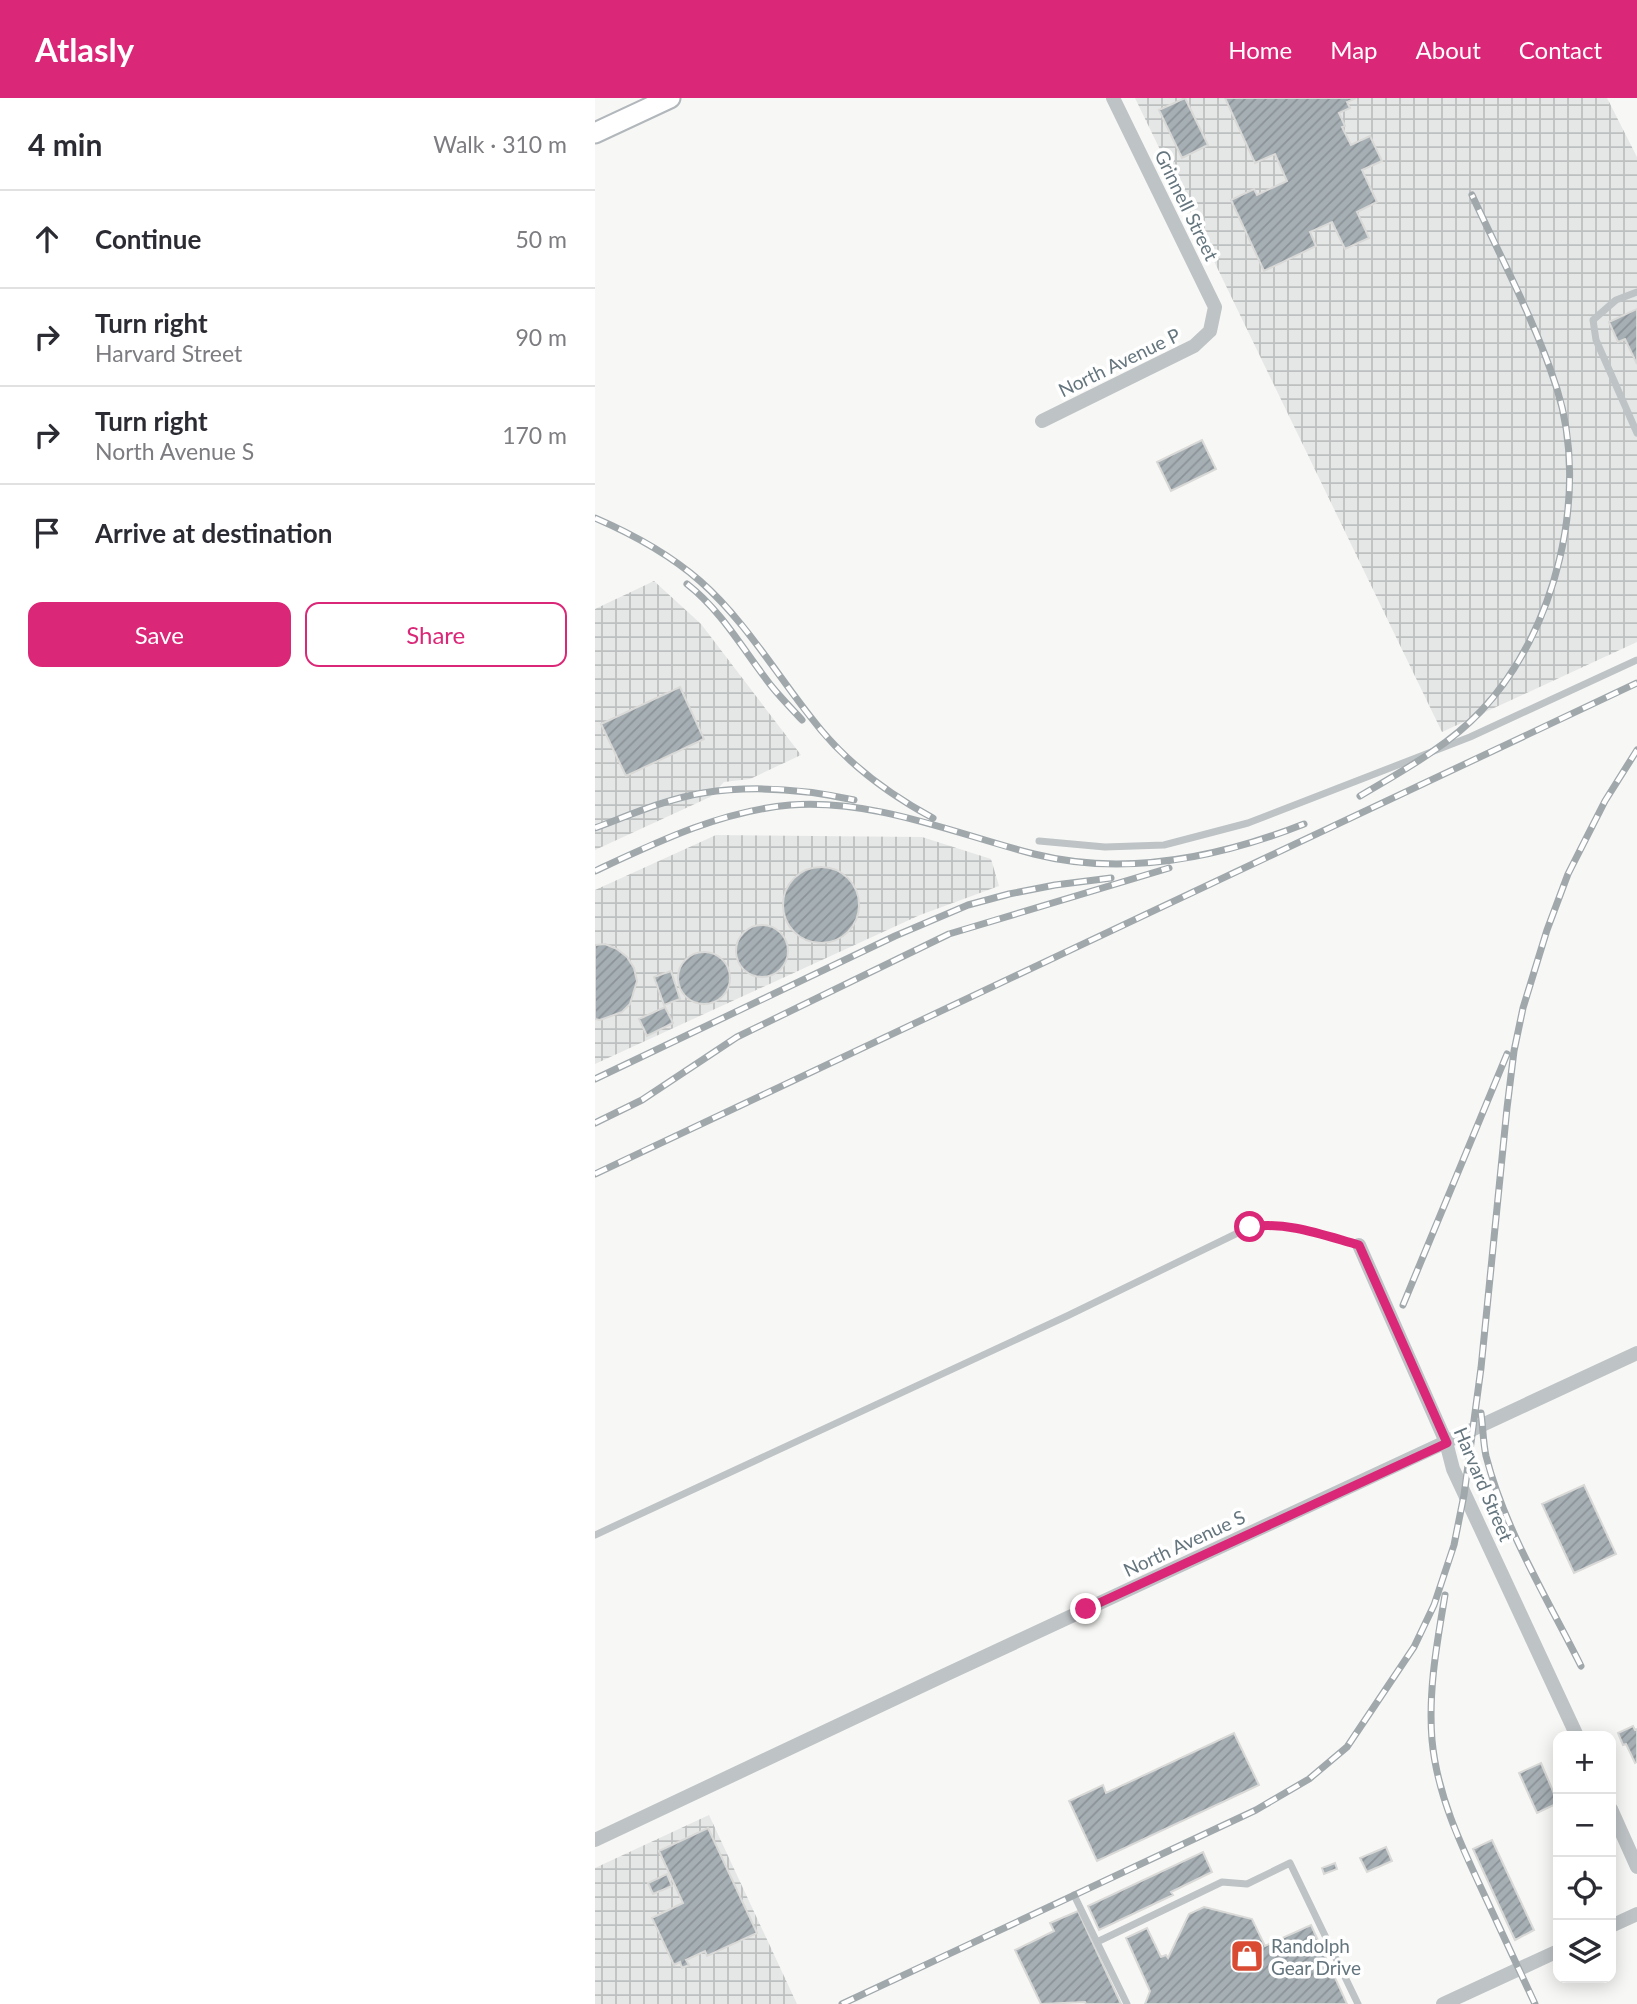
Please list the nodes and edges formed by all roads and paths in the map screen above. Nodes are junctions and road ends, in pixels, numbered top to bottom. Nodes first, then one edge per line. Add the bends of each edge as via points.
1 (670, 98) edge
2 (1113, 98) edge
3 (641, 104) edge
4 (595, 133) edge
5 (1637, 292) edge
6 (1210, 331) joint
7 (1042, 421) dead end
8 (1637, 433) edge
9 (1637, 660) edge
10 (1039, 841) dead end
11 (1359, 1245) joint
12 (1637, 1353) edge
13 (1447, 1443) junction
14 (595, 1535) edge
15 (1575, 1731) edge
16 (1616, 1821) edge
17 (595, 1840) edge
18 (1637, 1867) edge
19 (1074, 1895) dead end
20 (1637, 1913) edge
21 (1616, 1924) edge
22 (1097, 1942) junction
23 (1553, 1953) edge
24 (1127, 2004) edge
25 (1357, 2004) edge
26 (1443, 2004) edge

1 - 3 street
2 - 6 street, Grinnell Street via 1216,307
3 - 4 street
5 - 8 lane via 1616,300 1593,320 1596,340
6 - 7 street, North Avenue P via 1194,346
9 - 10 lane via 1470,737 1248,823 1164,845 1105,847
11 - 13 street, Harvard Street
11 - 14 lane via 1291,1226 1250,1227
12 - 13 street, North Avenue S
13 - 15 street, Harvard Street via 1453,1469
13 - 17 street, North Avenue S
16 - 18 street
19 - 22 lane
20 - 21 street
22 - 24 lane
22 - 25 lane via 1222,1882 1247,1884 1290,1863
23 - 26 street

